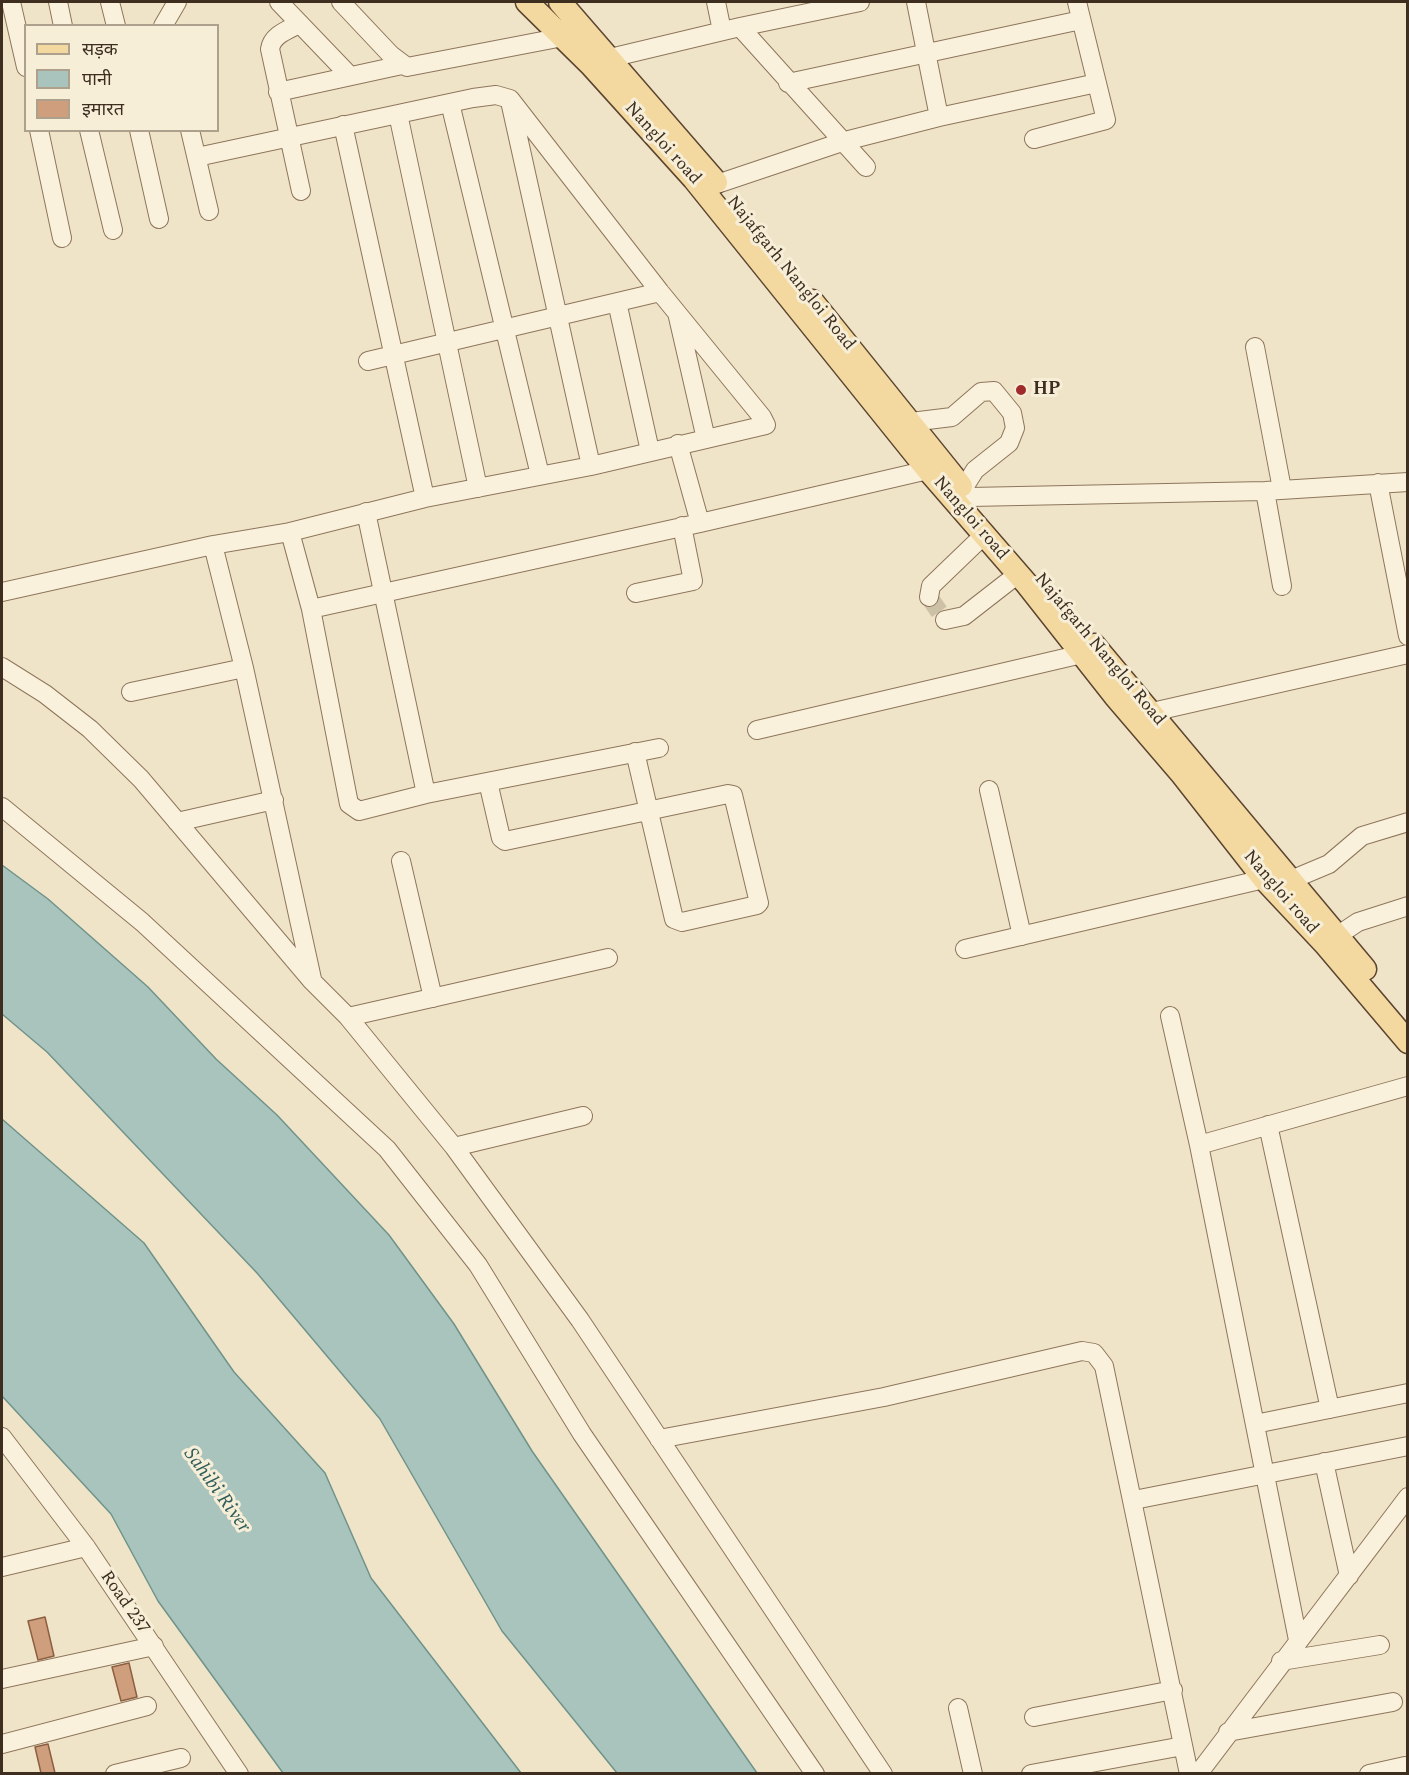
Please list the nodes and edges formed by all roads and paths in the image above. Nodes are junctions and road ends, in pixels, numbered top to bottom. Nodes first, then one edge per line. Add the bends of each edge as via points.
1 (11, 2) edge
2 (58, 2) edge
3 (110, 2) edge
4 (177, 2) edge
5 (279, 2) edge
6 (342, 2) edge
7 (526, 2) edge
8 (560, 2) edge
9 (716, 2) edge
10 (860, 2) edge
11 (916, 2) edge
12 (1077, 2) edge
13 (1081, 20) junction
14 (63, 24) edge
15 (116, 24) edge
16 (164, 24) edge
17 (299, 24) junction
18 (740, 27) junction
19 (722, 31) junction
20 (563, 37) junction
21 (927, 53) junction
22 (24, 58) edge
23 (610, 58) junction
24 (402, 64) junction
25 (350, 76) junction
26 (789, 83) junction
27 (1097, 83) junction
28 (279, 92) junction
29 (632, 97) junction
30 (510, 99) junction
31 (450, 104) junction
32 (398, 114) junction
33 (939, 117) junction
34 (343, 125) junction
35 (39, 132) edge
36 (89, 132) edge
37 (139, 132) edge
38 (191, 132) edge
39 (289, 137) junction
40 (1034, 139) dead end
41 (845, 141) junction
42 (197, 157) junction
43 (866, 167) dead end
44 (717, 184) junction
45 (302, 190) dead end
46 (209, 211) dead end
47 (159, 219) dead end
48 (112, 230) dead end
49 (62, 238) dead end
50 (660, 292) junction
51 (617, 303) junction
52 (677, 312) junction
53 (559, 315) junction
54 (505, 329) junction
55 (447, 342) junction
56 (1255, 347) dead end
57 (395, 355) junction
58 (368, 361) dead end
59 (911, 422) junction
60 (706, 439) junction
61 (678, 444) junction
62 (650, 452) junction
63 (591, 466) junction
64 (928, 470) junction
65 (540, 475) junction
66 (1407, 482) edge
67 (1378, 483) junction
68 (478, 488) junction
69 (1274, 490) junction
70 (964, 497) junction
71 (425, 498) junction
72 (366, 512) junction
73 (691, 525) junction
74 (290, 532) junction
75 (984, 535) junction
76 (213, 545) junction
77 (1018, 574) junction
78 (1282, 586) dead end
79 (2, 592) edge
80 (382, 592) junction
81 (636, 593) dead end
82 (929, 597) dead end
83 (311, 609) junction
84 (945, 620) dead end
85 (1407, 636) edge
86 (1082, 654) junction
87 (1407, 654) edge
88 (2, 667) edge
89 (244, 669) junction
90 (131, 692) dead end
91 (1152, 712) junction
92 (757, 730) dead end
93 (659, 748) dead end
94 (635, 752) junction
95 (488, 782) junction
96 (989, 790) dead end
97 (426, 794) junction
98 (274, 800) junction
99 (2, 807) edge
100 (650, 813) junction
101 (177, 822) junction
102 (1407, 822) edge
103 (401, 861) dead end
104 (1264, 879) junction
105 (1291, 880) junction
106 (1407, 906) edge
107 (1022, 936) junction
108 (1331, 939) junction
109 (965, 949) dead end
110 (608, 958) dead end
111 (312, 981) junction
112 (433, 998) junction
113 (1170, 1016) dead end
114 (348, 1017) junction
115 (1407, 1021) edge
116 (1407, 1042) edge
117 (1407, 1086) edge
118 (583, 1116) dead end
119 (1268, 1125) junction
120 (1199, 1145) junction
121 (454, 1147) junction
122 (1407, 1394) edge
123 (1330, 1408) junction
124 (1255, 1424) junction
125 (659, 1438) junction
126 (4, 1443) edge
127 (1407, 1446) edge
128 (1324, 1462) junction
129 (1266, 1474) junction
130 (1407, 1497) edge
131 (1134, 1500) junction
132 (86, 1547) junction
133 (2, 1567) edge
134 (1349, 1576) junction
135 (1298, 1640) junction
136 (154, 1646) junction
137 (1380, 1646) dead end
138 (1281, 1661) junction
139 (2, 1679) edge
140 (1173, 1690) junction
141 (1393, 1702) dead end
142 (147, 1706) dead end
143 (958, 1708) dead end
144 (1034, 1717) dead end
145 (1228, 1732) junction
146 (2, 1743) edge
147 (1183, 1746) junction
148 (181, 1758) dead end
149 (1405, 1766) dead end
150 (115, 1773) edge
151 (239, 1773) edge
152 (815, 1773) edge
153 (883, 1773) edge
154 (973, 1773) edge
155 (1031, 1773) edge
156 (1189, 1773) edge
157 (1198, 1773) edge
158 (1369, 1773) edge

1 - 22 street
2 - 14 street
3 - 15 street
4 - 16 street
5 - 17 street
6 - 24 street
7 - 20 main road, Nangloi road
8 - 23 main road, Najafgarh Nangloi Road
9 - 19 street
10 - 18 street
11 - 21 street
12 - 13 street
13 - 21 street
13 - 27 street
17 - 25 street
17 - 28 street via 271,42
18 - 19 street
18 - 26 street
19 - 23 street
20 - 24 street via 418,67
20 - 29 main road, Nangloi road
21 - 26 street
21 - 33 street
23 - 29 main road, Najafgarh Nangloi Road
24 - 25 street
25 - 28 street
26 - 41 street
27 - 33 street
27 - 40 street via 1107,115 1105,121
28 - 39 street
29 - 44 main road, Najafgarh Nangloi Road
29 - 64 main road, Nangloi road
30 - 31 street via 496,95
30 - 50 street
30 - 53 street
31 - 32 street
31 - 54 street
32 - 34 street
32 - 55 street
33 - 41 street
34 - 39 street
34 - 57 street
35 - 49 street
36 - 48 street
37 - 47 street
38 - 42 street
39 - 42 street
39 - 45 street
41 - 43 street
41 - 44 street
42 - 46 street
44 - 59 main road, Najafgarh Nangloi Road
50 - 51 street
50 - 52 street
51 - 53 street
51 - 62 street
52 - 60 street
52 - 60 street via 766,422 760,428
53 - 54 street
53 - 63 street
54 - 55 street
54 - 65 street
55 - 57 street
55 - 68 street
56 - 69 street
57 - 58 street
57 - 71 street
59 - 70 main road, Najafgarh Nangloi Road
59 - 70 street via 952,417 981,392 994,391 1012,413 1015,428 1009,443 975,470
60 - 61 street
61 - 62 street
61 - 73 street
62 - 63 street
63 - 65 street
64 - 70 main road, Nangloi road
64 - 73 street
65 - 68 street
66 - 67 street
67 - 69 street
67 - 85 street
68 - 71 street
69 - 70 street
69 - 78 street
70 - 75 main road, Nangloi road
70 - 91 main road, Najafgarh Nangloi Road
71 - 72 street
72 - 74 street
72 - 80 street
73 - 80 street
73 - 81 street via 693,581
74 - 76 street
74 - 83 street
75 - 77 main road, Nangloi road
75 - 82 street via 931,586
76 - 79 street
76 - 89 street
77 - 84 street via 964,616
77 - 86 main road, Nangloi road
80 - 83 street
80 - 97 street
83 - 97 street via 349,804 359,811
86 - 92 street
86 - 104 main road, Nangloi road
87 - 91 street
88 - 101 street via 90,729 141,779
89 - 90 street
89 - 98 street
91 - 105 main road, Najafgarh Nangloi Road
93 - 94 street
94 - 95 street
94 - 100 street
95 - 97 street
95 - 100 street via 501,838 505,841
96 - 107 street
98 - 101 street
98 - 111 street
99 - 152 street via 142,922 387,1149 478,1265 589,1444
100 - 100 street via 674,919 682,922 759,903 733,795
101 - 111 street
102 - 105 street via 1362,836 1329,864
103 - 112 street
104 - 107 street
104 - 108 main road, Nangloi road
105 - 108 main road, Najafgarh Nangloi Road
106 - 108 street via 1358,922
107 - 109 street
108 - 115 main road, Najafgarh Nangloi Road
108 - 116 main road, Nangloi road
110 - 112 street
111 - 114 street
112 - 114 street
113 - 120 street
114 - 121 street
117 - 119 street
118 - 121 street
119 - 120 street
119 - 123 street
120 - 124 street
121 - 125 street via 580,1320
122 - 123 street
123 - 124 street
124 - 129 street
125 - 131 street via 884,1397 1088,1350 1099,1356 1104,1366
125 - 153 street
126 - 132 street, Road 237
127 - 128 street
128 - 129 street
128 - 134 street
129 - 131 street
129 - 135 street
130 - 134 street
131 - 140 street
132 - 133 street
132 - 136 street, Road 237
134 - 135 street
135 - 138 street
136 - 139 street
136 - 151 street, Road 237
137 - 138 street
138 - 145 street
140 - 144 street
140 - 147 street
141 - 145 street
142 - 146 street
143 - 154 street
145 - 157 street
147 - 155 street
147 - 156 street
148 - 150 street
149 - 158 street

